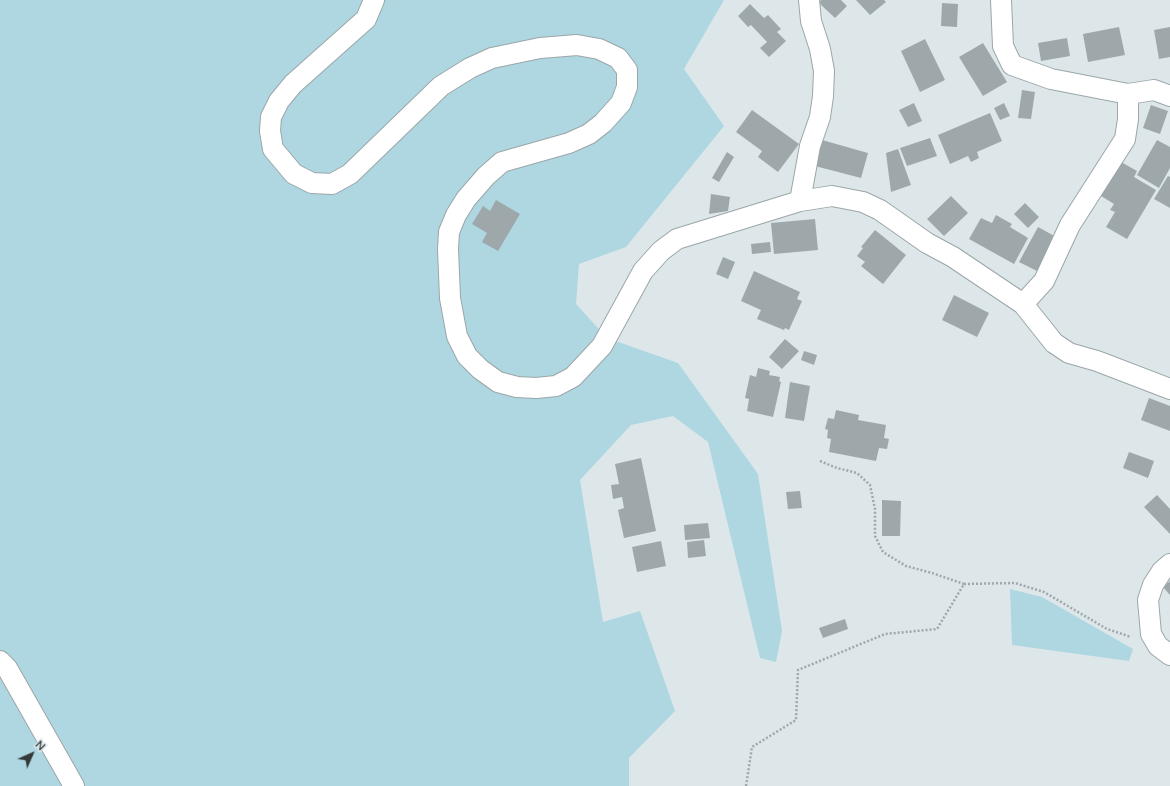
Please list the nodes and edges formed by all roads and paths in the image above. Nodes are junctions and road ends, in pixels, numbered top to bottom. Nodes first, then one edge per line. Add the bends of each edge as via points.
1 (374, 0) edge
2 (808, 0) edge
3 (1001, 0) edge
4 (1128, 94) junction
5 (1170, 96) edge
6 (800, 201) junction
7 (1023, 304) junction
8 (1170, 389) edge
9 (820, 461) dead end
10 (1170, 564) edge
11 (964, 584) junction
12 (1164, 650) edge
13 (0, 661) edge
14 (74, 786) edge
15 (746, 786) edge

1 - 6 street via 366,19 293,84 279,101 271,117 273,149 294,174 312,183 332,184 350,174 440,86 492,58 540,48 576,45 599,49 612,55 618,58 627,70 627,87 621,103 603,123 589,134 569,143 502,162 466,199 456,215 449,232 448,249 450,298 457,336 466,356 498,382 536,388 556,386 573,377 602,346 643,271 661,251 677,239
2 - 6 street via 824,71 820,117 810,146
3 - 4 street via 1003,46 1012,65 1051,79
4 - 5 street via 1154,90
4 - 7 street via 1125,139 1070,225 1044,281
6 - 7 street via 832,196 880,210
7 - 8 street via 1054,343 1069,353
9 - 11 path via 857,473 870,485 875,509 876,536 883,552 906,566
10 - 12 street via 1153,585 1148,600 1151,634
11 - 12 path via 1015,583 1044,592 1107,629
11 - 15 path via 937,630 885,634 798,670 796,720 752,747
13 - 14 street via 7,668

